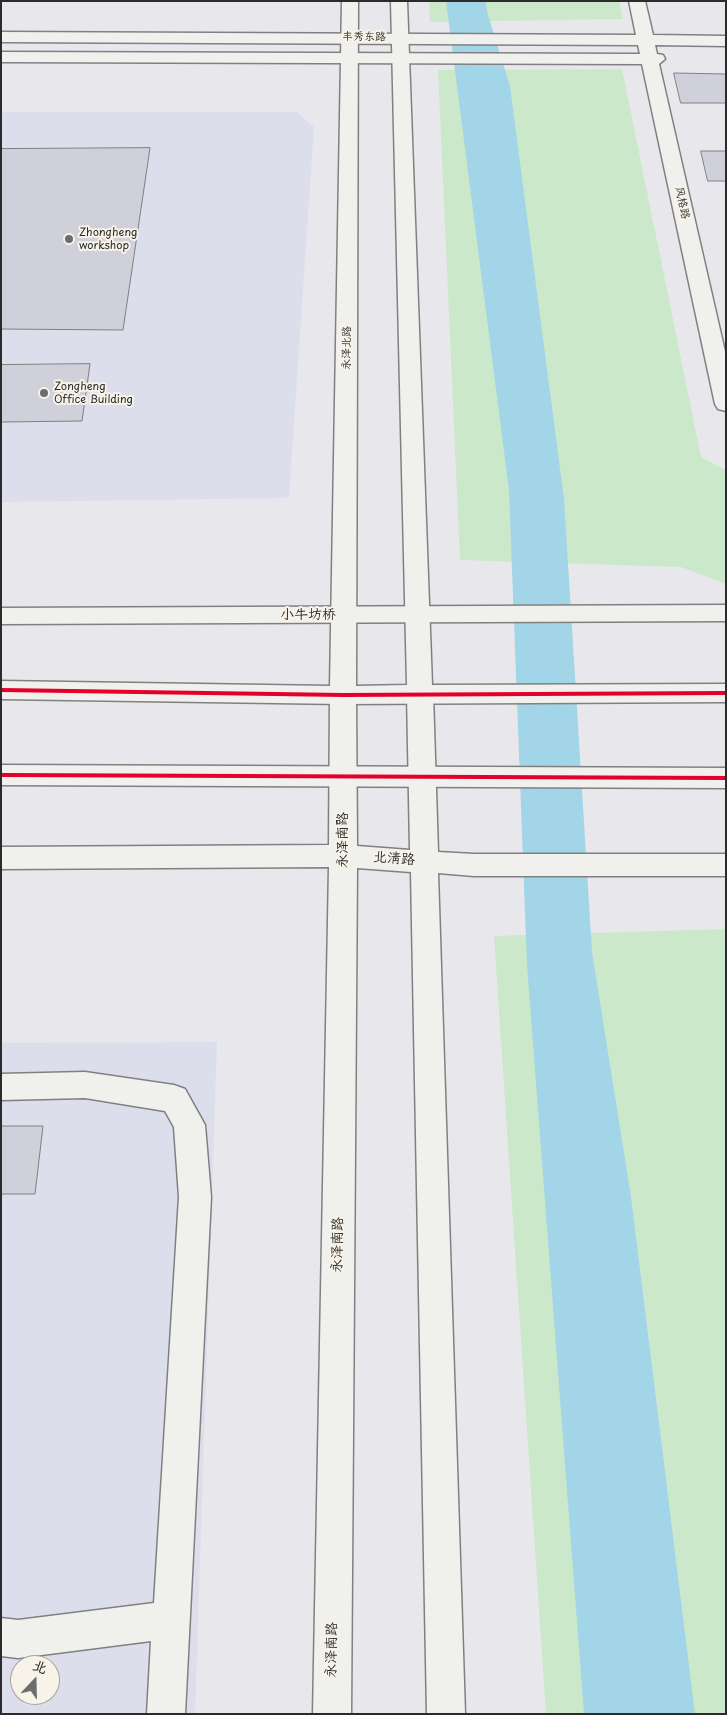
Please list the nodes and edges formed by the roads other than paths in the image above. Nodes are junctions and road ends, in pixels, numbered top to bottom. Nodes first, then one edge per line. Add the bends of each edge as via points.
1 (350, 1) edge
2 (399, 1) edge
3 (637, 1) edge
4 (1, 37) edge
5 (351, 37) junction
6 (400, 38) junction
7 (646, 40) junction
8 (726, 41) edge
9 (1, 57) edge
10 (350, 58) junction
11 (401, 58) junction
12 (660, 59) junction
13 (726, 404) edge
14 (726, 613) edge
15 (344, 614) junction
16 (416, 614) junction
17 (1, 616) edge
18 (1, 690) edge
19 (726, 693) edge
20 (343, 694) junction
21 (420, 694) junction
22 (1, 775) edge
23 (344, 775) junction
24 (422, 777) junction
25 (726, 778) edge
26 (343, 856) junction
27 (1, 858) edge
28 (426, 861) junction
29 (726, 865) edge
30 (1, 1087) edge
31 (172, 1619) junction
32 (1, 1638) edge
33 (166, 1714) edge
34 (332, 1714) edge
35 (446, 1714) edge

1 - 5 street, 永泽北路
2 - 6 street
3 - 7 street, 风格路
4 - 5 street, 丰秀东路
5 - 6 street, 丰秀东路
5 - 10 street, 永泽北路
6 - 7 street, 丰秀东路
6 - 11 street
7 - 8 street, 丰秀东路
7 - 12 street, 风格路
9 - 10 street, 丰秀东路
10 - 11 street, 丰秀东路
10 - 15 street, 永泽北路
11 - 12 street, 丰秀东路
11 - 16 street
12 - 13 street, 风格路
14 - 16 street, 小牛坊桥
15 - 16 street, 小牛坊桥
15 - 17 street, 小牛坊桥
15 - 20 street, 永泽北路
16 - 21 street
18 - 20 street
19 - 21 street
20 - 21 street
20 - 23 street, 永泽南路
21 - 24 street
22 - 23 street
23 - 24 street
23 - 26 street, 永泽南路
24 - 25 street
24 - 28 street
26 - 27 street, 北清路
26 - 28 street, 北清路
26 - 34 street, 永泽南路
28 - 29 street, 北清路 via 474,865
28 - 35 street
30 - 31 street via 85,1085 174,1099 189,1124 195,1197
31 - 32 street
31 - 33 street

